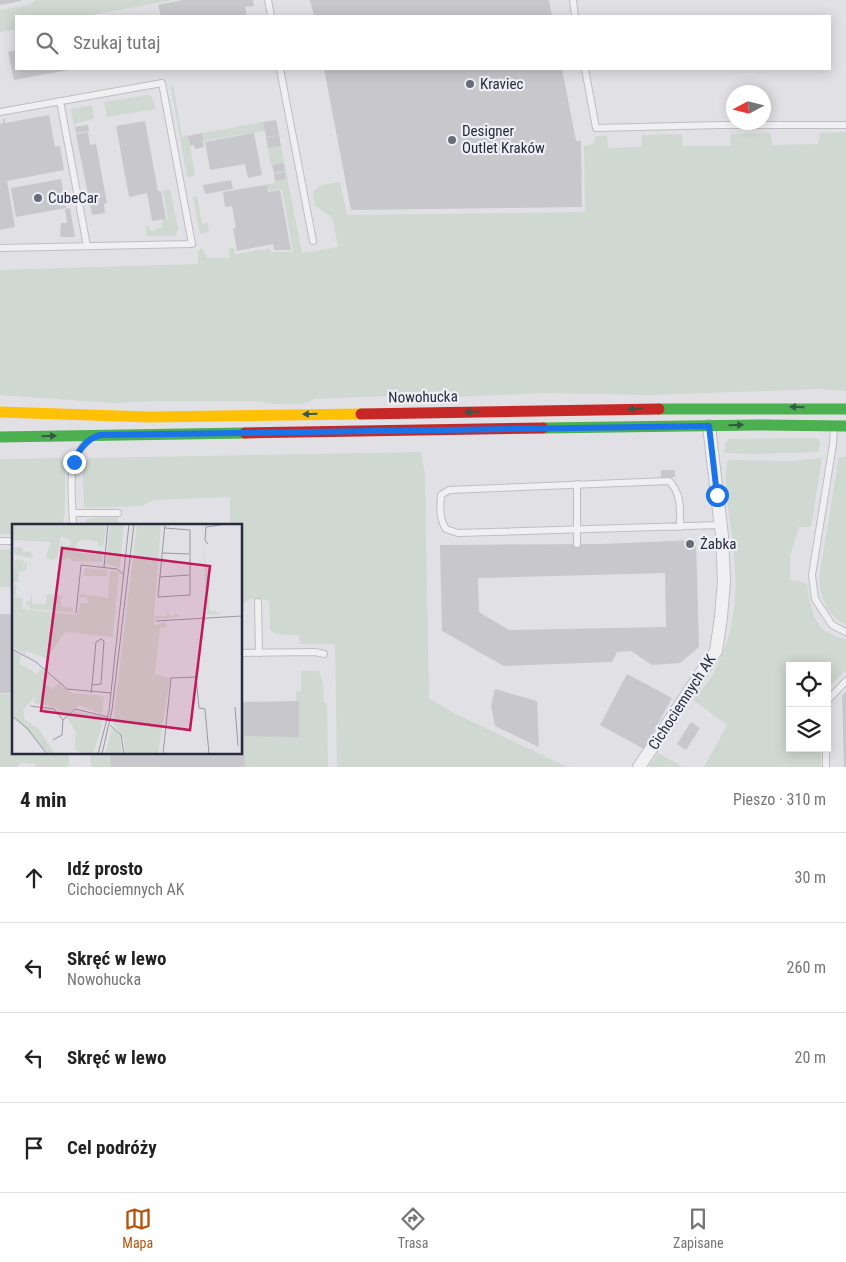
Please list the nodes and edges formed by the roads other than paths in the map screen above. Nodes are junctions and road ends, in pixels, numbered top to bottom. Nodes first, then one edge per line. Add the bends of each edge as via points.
1 (268, 0) edge
2 (572, 0) edge
3 (271, 15) edge
4 (576, 15) edge
5 (280, 70) edge
6 (585, 70) edge
7 (60, 101) junction
8 (0, 112) edge
9 (846, 126) edge
10 (312, 240) dead end
11 (87, 246) junction
12 (0, 248) edge
13 (846, 408) edge
14 (0, 412) edge
15 (709, 426) junction
16 (840, 426) edge
17 (100, 435) junction
18 (0, 436) edge
19 (576, 484) junction
20 (118, 512) dead end
21 (73, 514) junction
22 (73, 524) edge
23 (721, 525) junction
24 (680, 526) junction
25 (576, 529) junction
26 (577, 544) dead end
27 (258, 602) dead end
28 (846, 632) edge
29 (242, 653) edge
30 (259, 653) junction
31 (324, 654) dead end
32 (846, 681) edge
33 (831, 697) edge
34 (826, 752) edge
35 (639, 767) edge
36 (826, 767) edge

1 - 3 lane
2 - 4 lane
5 - 10 lane
6 - 9 lane via 596,128
7 - 8 lane
7 - 11 lane
7 - 11 lane via 162,83 192,244
11 - 12 lane
13 -> 14 main road, Nowohucka via 149,417
15 -> 16 main road
15 - 17 main road
15 - 23 street, Cichociemnych AK
16 - 28 lane via 833,444 812,575 815,599 832,625
18 -> 17 main road
17 - 21 lane via 84,444 74,462
19 - 24 lane via 669,481 680,498
19 - 25 lane
19 - 25 lane via 449,490 441,495 440,508 441,522 446,529 458,533
20 - 21 lane
21 - 22 lane
23 - 24 lane
23 - 35 street, Cichociemnych AK via 724,581 716,651
24 - 25 lane
25 - 26 lane
27 - 30 lane
29 - 30 lane
30 - 31 lane
32 - 33 lane
34 - 36 lane

